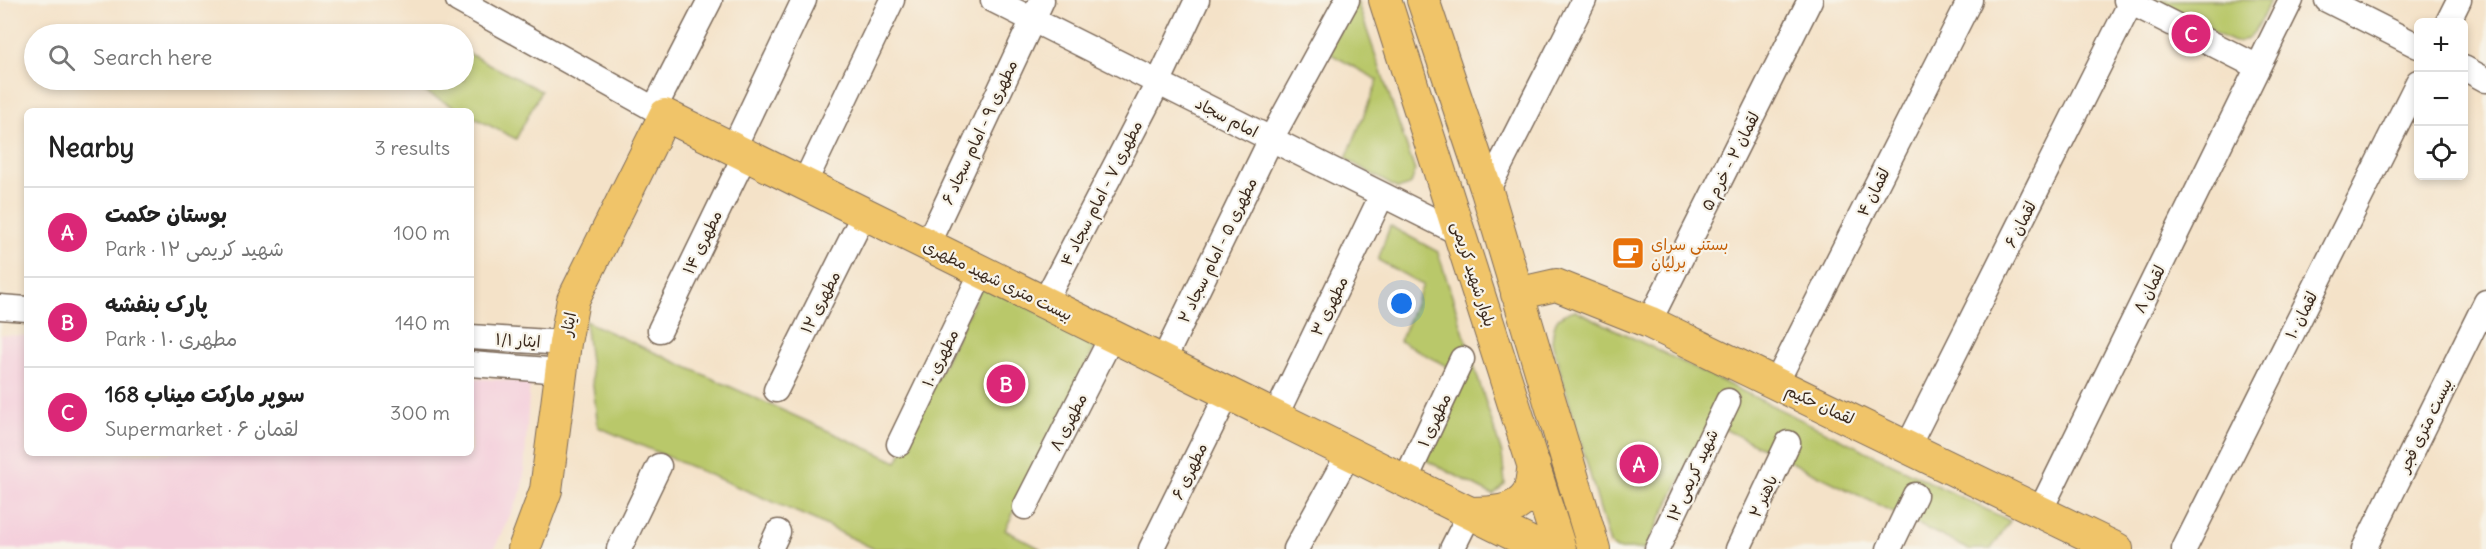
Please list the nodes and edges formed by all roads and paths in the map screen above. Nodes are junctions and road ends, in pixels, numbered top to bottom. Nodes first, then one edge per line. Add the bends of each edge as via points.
1 (458, 0) edge
2 (710, 0) edge
3 (804, 0) edge
4 (892, 0) edge
5 (993, 0) edge
6 (1197, 0) edge
7 (1347, 0) edge
8 (1385, 0) edge
9 (1423, 0) edge
10 (1584, 0) edge
11 (1810, 0) edge
12 (1970, 0) edge
13 (2291, 0) edge
14 (2327, 0) edge
15 (2459, 0) edge
16 (2128, 1) edge
17 (1037, 10) edge
18 (2450, 18) edge
19 (2414, 44) edge
20 (2258, 67) junction
21 (2468, 71) edge
22 (2486, 80) edge
23 (1158, 83) junction
24 (2414, 90) edge
25 (659, 112) junction
26 (1271, 139) junction
27 (739, 152) junction
28 (804, 184) junction
29 (1487, 191) junction
30 (1382, 195) junction
31 (864, 214) junction
32 (1461, 234) junction
33 (927, 245) junction
34 (982, 272) junction
35 (1517, 294) junction
36 (2486, 302) edge
37 (1044, 303) junction
38 (0, 307) edge
39 (24, 309) edge
40 (1649, 322) junction
41 (660, 330) dead end
42 (1112, 336) junction
43 (474, 338) edge
44 (563, 357) junction
45 (1462, 359) dead end
46 (1163, 362) junction
47 (474, 364) edge
48 (1776, 383) junction
49 (776, 390) dead end
50 (1228, 393) junction
51 (1728, 401) dead end
52 (1275, 417) junction
53 (1788, 443) dead end
54 (899, 444) dead end
55 (1908, 446) junction
56 (1349, 453) junction
57 (1534, 465) junction
58 (659, 466) dead end
59 (1405, 481) junction
60 (1915, 495) dead end
61 (1025, 507) dead end
62 (2040, 511) junction
63 (1470, 513) junction
64 (524, 549) edge
65 (619, 549) edge
66 (1151, 549) edge
67 (1296, 549) edge
68 (1452, 549) edge
69 (1543, 549) edge
70 (1560, 549) edge
71 (1594, 549) edge
72 (1657, 549) edge
73 (1738, 549) edge
74 (1889, 549) edge
75 (2116, 549) edge
76 (2184, 549) edge
77 (2364, 549) edge

1 - 25 street, بیست متری شهید مطهری
2 - 25 street
3 - 27 street, مطهری ۱۴
4 - 28 street
5 - 17 street, امام سجاد
6 - 23 street, مطهری ۷ - امام سجاد ۴
7 - 26 street, مطهری ۵ - امام سجاد ۲
8 - 32 main road, بلوار شهید کریمی
9 - 29 main road
10 - 29 street
11 - 40 street, لقمان ۲ - خرم ۵
12 - 48 street, لقمان ۴
13 - 20 street, لقمان ۸
14 - 19 street
15 - 18 street
16 - 20 street
16 - 55 street, لقمان ۶
17 - 23 street, امام سجاد
17 - 33 street, مطهری ۹ - امام سجاد ۶
20 - 62 street, لقمان ۸
21 - 22 street
23 - 26 street, امام سجاد
23 - 37 street, مطهری ۷ - امام سجاد ۴
24 - 76 street, لقمان ۱۰
25 - 27 main road, بیست متری شهید مطهری
25 - 44 main road, ایثار via 573,300
26 - 30 street, امام سجاد
26 - 46 street, مطهری ۵ - امام سجاد ۲
27 - 28 main road, بیست متری شهید مطهری
27 - 41 street, مطهری ۱۴
28 - 31 main road, بیست متری شهید مطهری
29 - 35 main road
30 - 32 street, امام سجاد
30 - 52 street, مطهری ۳
31 - 33 main road, بیست متری شهید مطهری
31 - 49 street, مطهری ۱۲
32 - 57 main road, بلوار شهید کریمی
33 - 34 main road, بیست متری شهید مطهری
34 - 37 main road, بیست متری شهید مطهری
34 - 54 street, مطهری ۱۰
35 - 40 main road, لقمان حکیم via 1556,285
35 - 71 main road
36 - 77 street, بیست متری فجر
37 - 42 main road, بیست متری شهید مطهری
38 - 39 street
40 - 48 main road, لقمان حکیم
42 - 46 main road, بیست متری شهید مطهری
42 - 61 street, مطهری ۸
43 - 44 street, ایثار ۱/۱
44 - 47 street
44 - 64 main road, ایثار via 546,490
45 - 59 street, مطهری ۱
46 - 50 main road, بیست متری شهید مطهری
48 - 55 main road, لقمان حکیم
50 - 52 main road, بیست متری شهید مطهری
50 - 66 street, مطهری ۶
51 - 72 street, شهید کریمی ۱۲
52 - 56 main road, بیست متری شهید مطهری
53 - 73 street, باهنر ۲
55 - 62 main road, لقمان حکیم
56 - 59 main road, بیست متری شهید مطهری
56 - 67 street
57 - 63 main road via 1529,492 1520,504 1491,513
57 - 70 main road, بلوار شهید کریمی
58 - 65 street
59 - 63 main road, بیست متری شهید مطهری
60 - 74 street
62 - 75 main road, لقمان حکیم
63 - 68 street
63 - 69 main road, بیست متری شهید مطهری

